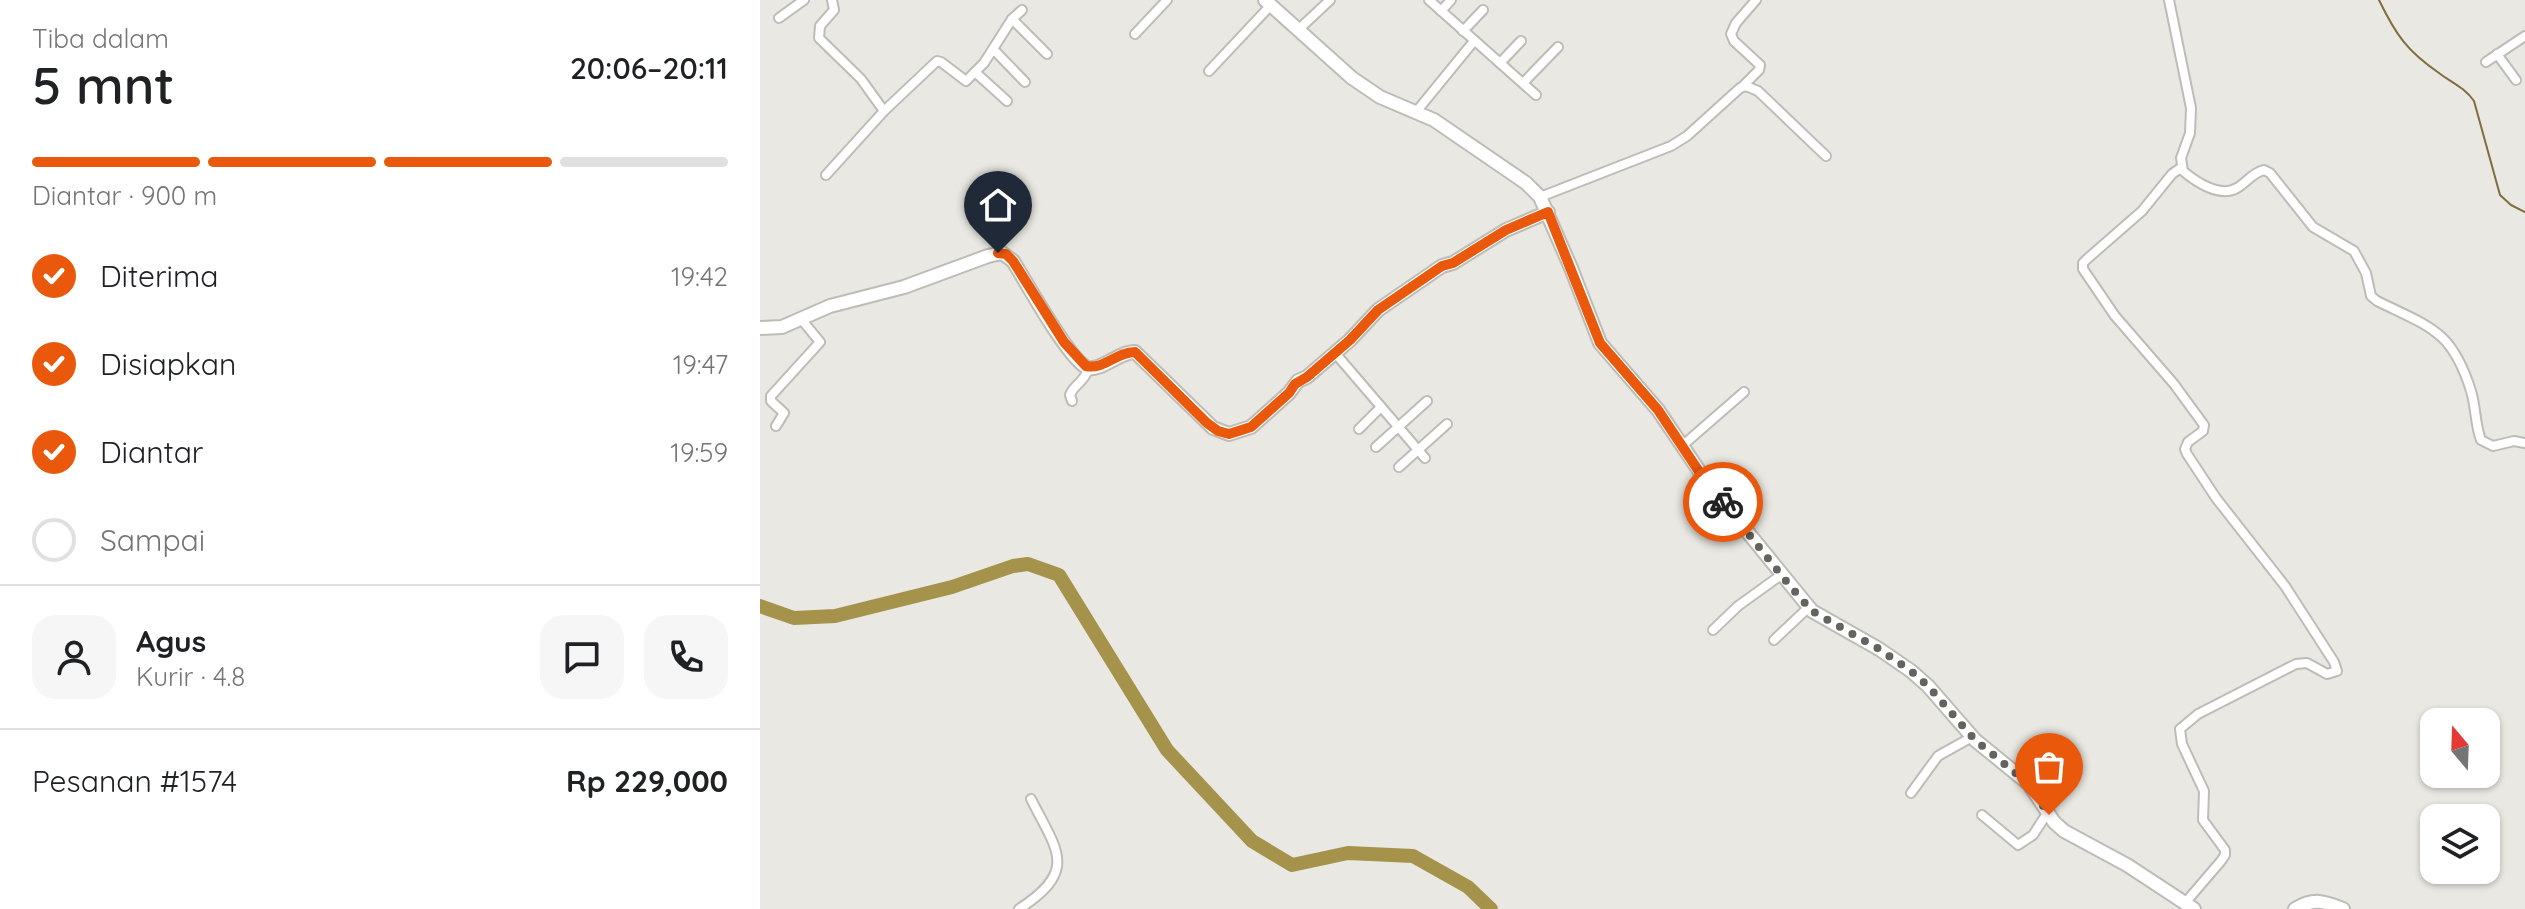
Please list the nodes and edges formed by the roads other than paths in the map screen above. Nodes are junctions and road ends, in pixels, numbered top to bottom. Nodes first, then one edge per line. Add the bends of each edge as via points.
1 (804, 0) edge
2 (832, 0) edge
3 (1167, 0) edge
4 (1330, 0) edge
5 (1429, 0) edge
6 (1451, 0) edge
7 (1756, 0) edge
8 (2169, 0) edge
9 (1270, 2) edge
10 (1022, 10) dead end
11 (1483, 10) dead end
12 (1441, 11) junction
13 (779, 18) dead end
14 (1012, 19) junction
15 (1298, 30) junction
16 (1463, 31) junction
17 (1135, 34) dead end
18 (2525, 36) edge
19 (1474, 41) junction
20 (1521, 41) dead end
21 (1558, 47) dead end
22 (993, 49) junction
23 (1047, 54) dead end
24 (2497, 54) junction
25 (2486, 62) dead end
26 (1500, 63) junction
27 (1209, 71) dead end
28 (975, 72) junction
29 (2516, 80) dead end
30 (1025, 82) dead end
31 (1523, 83) junction
32 (1743, 86) junction
33 (1536, 95) dead end
34 (1007, 101) dead end
35 (884, 111) junction
36 (1416, 112) junction
37 (1826, 156) dead end
38 (2182, 167) junction
39 (826, 175) dead end
40 (1540, 197) junction
41 (1548, 212) junction
42 (801, 319) junction
43 (760, 328) edge
44 (1335, 353) junction
45 (1089, 368) junction
46 (1744, 392) dead end
47 (1072, 401) dead end
48 (1427, 401) dead end
49 (1381, 407) junction
50 (1447, 424) dead end
51 (776, 426) dead end
52 (1399, 427) junction
53 (1359, 429) dead end
54 (2525, 443) edge
55 (1682, 446) junction
56 (1376, 447) dead end
57 (1418, 450) junction
58 (1425, 458) dead end
59 (1399, 467) dead end
60 (1781, 575) junction
61 (1809, 607) junction
62 (1713, 630) dead end
63 (1774, 640) dead end
64 (1972, 737) junction
65 (1911, 793) dead end
66 (1031, 799) dead end
67 (2048, 812) junction
68 (1982, 815) dead end
69 (2183, 905) edge
70 (1019, 909) edge
71 (2295, 909) edge
72 (2343, 909) edge

1 - 13 street
2 - 35 street via 834,10 820,26 819,38 861,79
3 - 17 street
4 - 15 street
5 - 12 street
6 - 12 street
7 - 32 street via 1731,34 1760,65
8 - 38 street via 2191,108
9 - 15 street
9 - 27 street
10 - 14 street
11 - 16 street
12 - 16 street
14 - 22 street
14 - 23 street
15 - 36 street via 1352,78
16 - 19 street
18 - 24 street
19 - 26 street
19 - 36 street
20 - 26 street
21 - 31 street
22 - 28 street
22 - 30 street
24 - 25 street
24 - 29 street
26 - 31 street
28 - 34 street
28 - 35 street via 966,81 937,61
31 - 33 street
32 - 37 street via 1754,87
32 - 40 street via 1677,143
35 - 39 street
36 - 40 street
38 - 54 street via 2218,191 2236,189 2257,172 2270,173 2313,227 2354,251 2371,296 2428,325 2447,341 2471,390 2481,440 2493,446
38 - 69 street via 2083,263 2083,269 2201,421 2204,428 2188,442 2187,454 2285,586 2337,671 2327,674 2307,663 2296,664 2198,714 2180,729 2204,791 2203,820 2225,850
40 - 41 street
41 - 44 street via 1438,268 1378,310
41 - 55 street via 1600,343
42 - 43 street
42 - 45 street via 1002,253
42 - 51 street via 820,342 771,396 784,413
44 - 45 street via 1251,427 1229,434 1207,423 1135,352
44 - 49 street
45 - 47 street via 1071,391
46 - 55 street
48 - 52 street
49 - 52 street
49 - 53 street
50 - 57 street
52 - 56 street
52 - 57 street
55 - 60 street
57 - 58 street
57 - 59 street
60 - 61 street
60 - 62 street
61 - 63 street
61 - 64 street via 1911,671
64 - 65 street via 1938,756
64 - 67 street via 2022,776
66 - 70 street via 1059,864 1042,893
67 - 68 street via 2033,835 2018,845
67 - 69 street via 2064,831 2127,865
71 - 72 street via 2313,900

